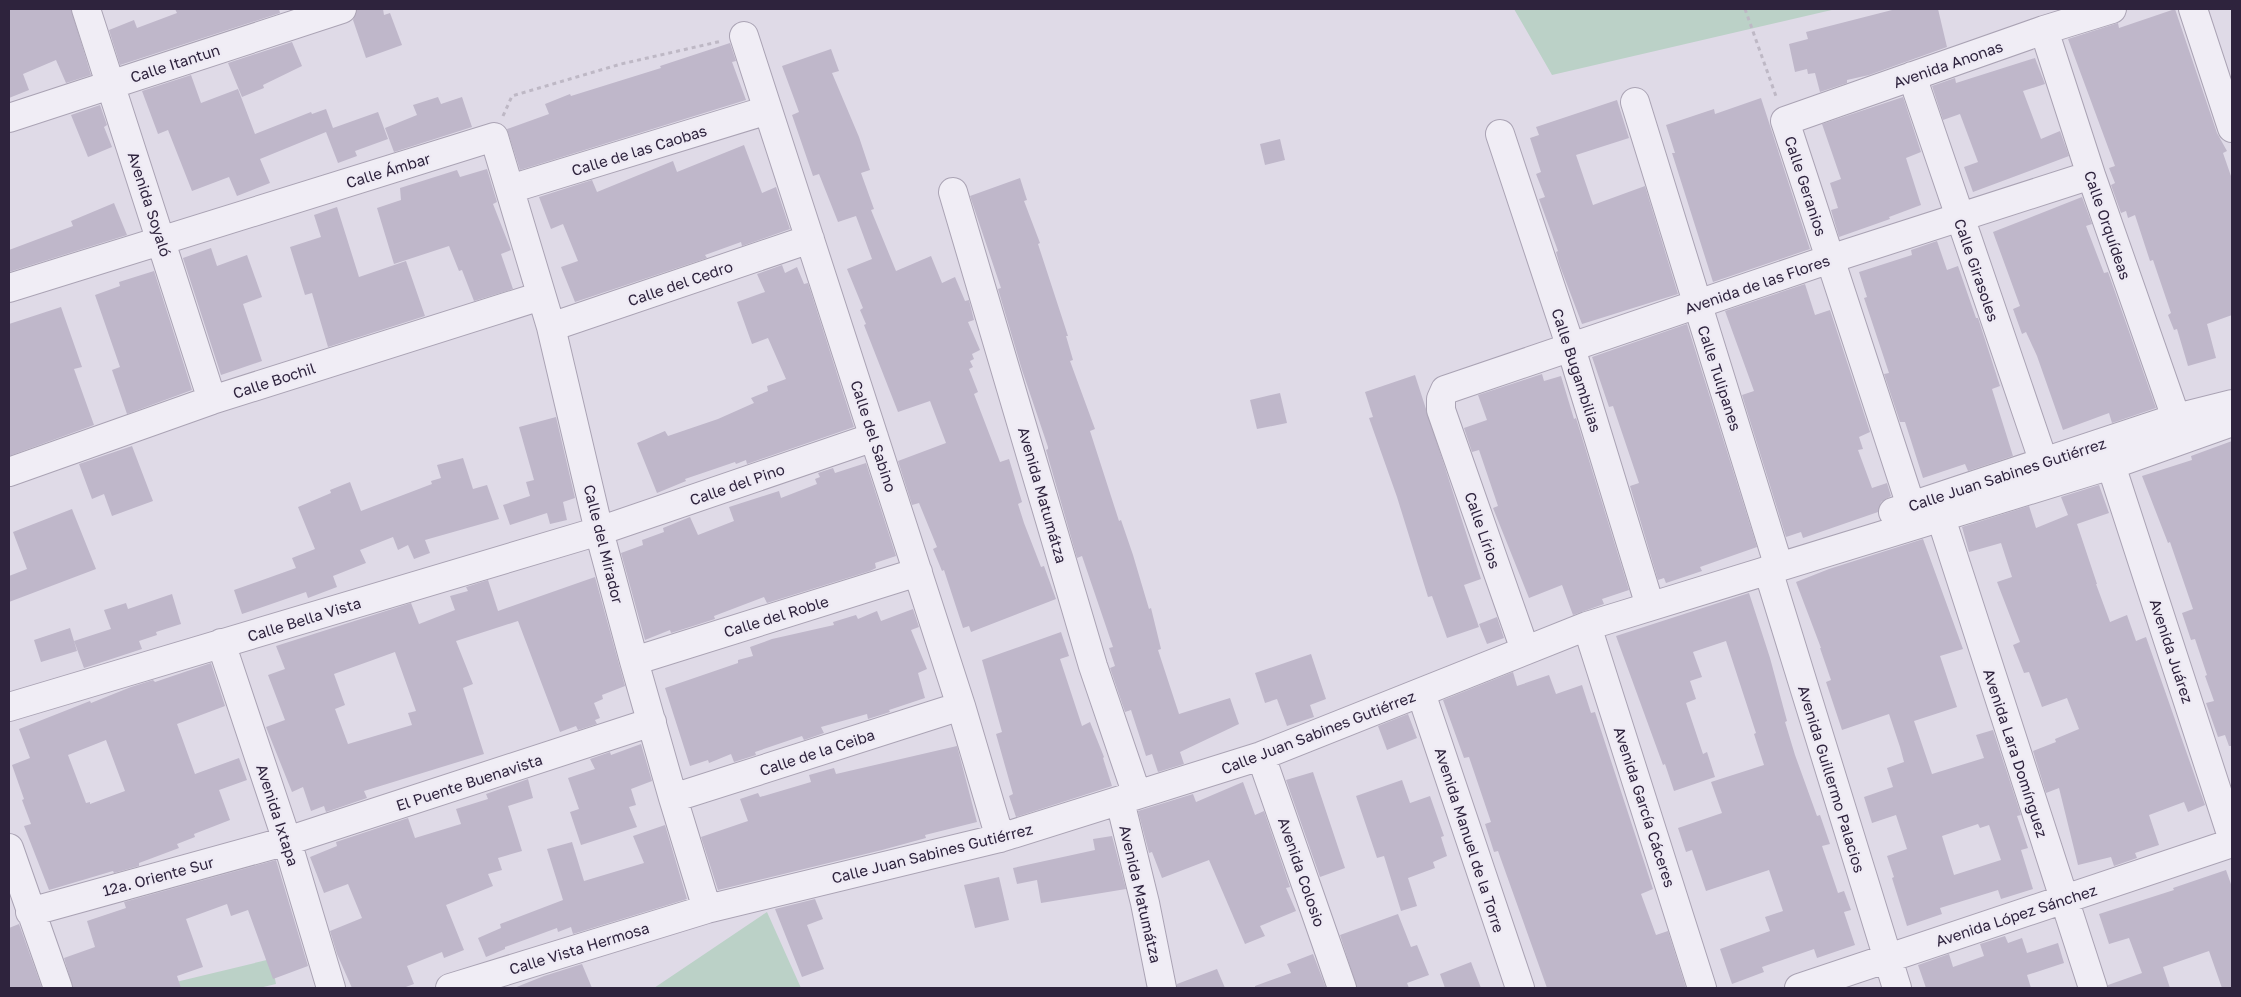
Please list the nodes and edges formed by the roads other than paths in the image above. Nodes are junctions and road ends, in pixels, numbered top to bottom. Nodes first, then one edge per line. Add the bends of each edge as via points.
1 (86, 9) edge
2 (342, 9) edge
3 (2112, 9) edge
4 (2193, 9) edge
5 (2044, 30) junction
6 (744, 36) road end
7 (1912, 76) junction
8 (111, 85) junction
9 (1635, 102) dead end
10 (768, 110) junction
11 (9, 118) edge
12 (1784, 121) joint
13 (2232, 128) edge
14 (1500, 134) dead end
15 (494, 137) joint
16 (2091, 175) junction
17 (510, 189) junction
18 (954, 192) dead end
19 (1959, 217) junction
20 (810, 239) junction
21 (162, 240) junction
22 (1830, 259) junction
23 (9, 288) edge
24 (542, 296) junction
25 (1696, 304) junction
26 (551, 327) junction
27 (1571, 348) junction
28 (212, 400) junction
29 (2232, 404) edge
30 (1440, 410) joint
31 (2176, 418) junction
32 (2232, 422) edge
33 (874, 437) junction
34 (2044, 463) junction
35 (2111, 465) junction
36 (9, 472) edge
37 (1911, 506) junction
38 (1941, 518) junction
39 (599, 531) junction
40 (1780, 566) junction
41 (918, 572) junction
42 (1650, 606) junction
43 (1587, 626) junction
44 (221, 643) junction
45 (1525, 650) junction
46 (634, 661) junction
47 (1421, 692) junction
48 (962, 706) junction
49 (9, 708) edge
50 (652, 722) junction
51 (1261, 756) junction
52 (673, 798) junction
53 (1129, 798) junction
54 (2232, 837) edge
55 (1000, 838) junction
56 (287, 841) junction
57 (2232, 842) edge
58 (9, 848) edge
59 (2063, 899) junction
60 (707, 909) junction
61 (30, 912) junction
62 (1887, 958) junction
63 (58, 988) edge
64 (331, 988) edge
65 (450, 988) edge
66 (1162, 988) edge
67 (1342, 988) edge
68 (1520, 988) edge
69 (1702, 988) edge
70 (1800, 988) edge
71 (1897, 988) edge
72 (2093, 988) edge

1 - 8 street, Avenida Soyaló
2 - 8 street, Calle Itantun
3 - 5 street, Avenida Anonas
4 - 13 street
5 - 7 street, Avenida Anonas
5 - 16 street, Calle Orquídeas
6 - 10 street, Calle del Sabino
7 - 12 street, Avenida Anonas
7 - 19 street, Calle Girasoles
8 - 11 street, Calle Itantun
8 - 21 street, Avenida Soyaló
9 - 25 street, Calle Tulipanes
10 - 17 street, Calle de las Caobas
10 - 20 street, Calle del Sabino
12 - 22 street, Calle Geranios
14 - 27 street, Calle Bugambilias
15 - 17 street, Calle del Mirador
15 - 21 street, Calle Ámbar
16 - 19 street, Avenida de las Flores
16 - 31 street, Calle Orquídeas
17 - 24 street, Calle del Mirador
18 - 53 street, Avenida Matumátza
19 - 22 street, Avenida de las Flores
19 - 34 street, Calle Girasoles
20 - 26 street, Calle del Cedro
20 - 33 street, Calle del Sabino
21 - 23 street, Calle Ámbar
21 - 28 street, Avenida Soyaló
22 - 25 street, Avenida de las Flores
22 - 37 street, Calle Geranios
24 - 26 street, Calle del Mirador
24 - 28 street, Calle Bochil
25 - 27 street, Avenida de las Flores
25 - 40 street, Calle Tulipanes
26 - 39 street, Calle del Mirador
27 - 30 street, Avenida de las Flores via 1445,390
27 - 42 street, Calle Bugambilias
28 - 36 street, Calle Bochil
29 - 31 street, Calle Juan Sabines Gutiérrez
30 - 45 street, Calle Lírios
31 - 34 street, Calle Juan Sabines Gutiérrez
32 - 35 street, Calle Juan Sabines Gutiérrez
33 - 39 street, Calle del Pino
33 - 41 street, Calle del Sabino
34 - 37 street, Calle Juan Sabines Gutiérrez
35 - 38 street, Calle Juan Sabines Gutiérrez
35 - 54 street, Avenida Juárez
37 - 40 street, Calle Juan Sabines Gutiérrez via 1813,539
38 - 40 street, Calle Juan Sabines Gutiérrez
38 - 59 street, Avenida Lara Domínguez
39 - 44 street, Calle Bella Vista
39 - 46 street, Calle del Mirador
40 - 42 street, Calle Juan Sabines Gutiérrez
40 - 62 street, Avenida Guillermo Palacios
41 - 46 street, Calle del Roble
41 - 48 street, Calle del Sabino
42 - 43 street, Calle Juan Sabines Gutiérrez
43 - 45 street, Calle Juan Sabines Gutiérrez
43 - 69 street, Avenida García Cáceres
44 - 49 street, Calle Bella Vista
44 - 56 street, Avenida Ixtapa
45 - 47 street, Calle Juan Sabines Gutiérrez
46 - 50 street, Calle del Mirador
47 - 51 street, Calle Juan Sabines Gutiérrez
47 - 68 street, Avenida Manuel de la Torre
48 - 52 street, Calle de la Ceiba
48 - 55 street, Calle del Sabino
50 - 52 street, Calle del Mirador
50 - 56 street, El Puente Buenavista
51 - 53 street, Calle Juan Sabines Gutiérrez
51 - 67 street, Avenida Colosio
52 - 60 street, Calle del Mirador
53 - 55 street, Calle Juan Sabines Gutiérrez
53 - 66 street, Avenida Matumátza
55 - 60 street, Calle Juan Sabines Gutiérrez
56 - 61 street, 12a. Oriente Sur
56 - 64 street, Avenida Ixtapa
57 - 59 street, Avenida López Sánchez
58 - 61 street
59 - 62 street, Avenida López Sánchez
59 - 72 street, Avenida Lara Domínguez
60 - 65 street, Calle Vista Hermosa
61 - 63 street
62 - 70 street, Avenida López Sánchez
62 - 71 street, Avenida Guillermo Palacios

